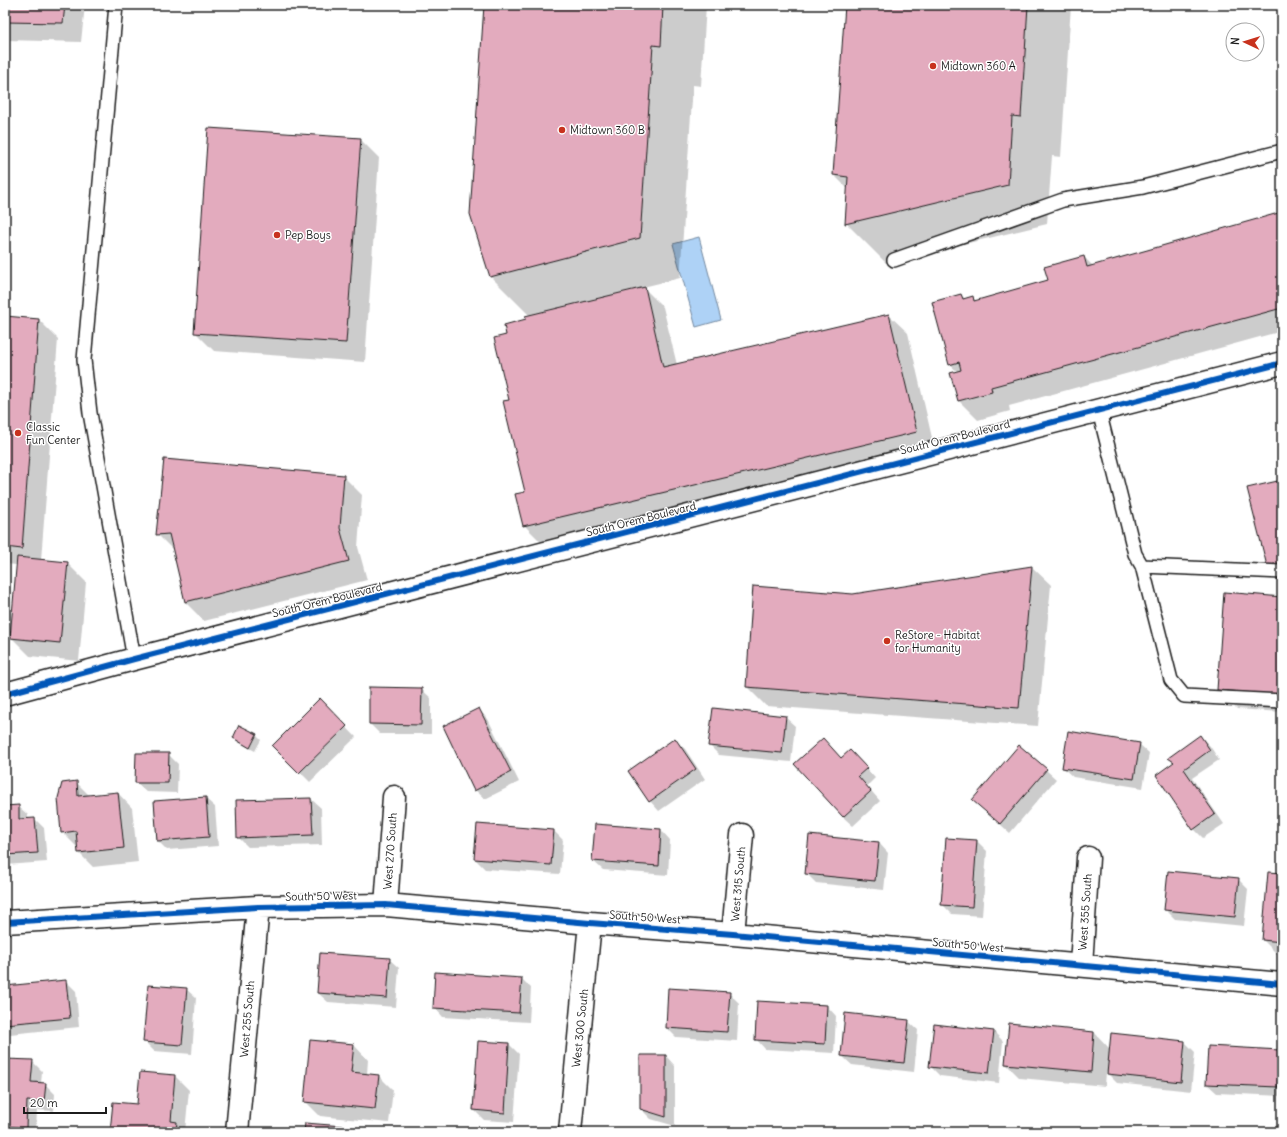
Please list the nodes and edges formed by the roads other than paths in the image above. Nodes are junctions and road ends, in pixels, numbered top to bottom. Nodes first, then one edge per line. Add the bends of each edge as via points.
1 (116, 5) edge
2 (1282, 151) edge
3 (894, 260) dead end
4 (1282, 363) edge
5 (1099, 411) junction
6 (1142, 566) junction
7 (1282, 572) edge
8 (134, 659) junction
9 (5, 694) edge
10 (1282, 701) edge
11 (394, 797) dead end
12 (742, 835) dead end
13 (1088, 858) dead end
14 (386, 905) junction
15 (258, 907) junction
16 (5, 922) edge
17 (590, 923) junction
18 (733, 934) junction
19 (1081, 965) junction
20 (1282, 984) edge
21 (236, 1132) edge
22 (570, 1132) edge

1 - 8 lane via 84,360 90,413
2 - 3 lane via 1143,187 1063,200
4 - 5 street, South Orem Boulevard
5 - 6 lane via 1135,554
5 - 8 street, South Orem Boulevard
6 - 7 lane
6 - 10 lane via 1172,680 1184,696
8 - 9 street, South Orem Boulevard
11 - 14 street, West 270 South
12 - 18 street, West 315 South
13 - 19 street, West 355 South
14 - 15 street, South 50 West
14 - 17 street, South 50 West
15 - 16 street, South 50 West
15 - 21 street, West 255 South
17 - 18 street, South 50 West
17 - 22 street, West 300 South
18 - 19 street, South 50 West
19 - 20 street, South 50 West

